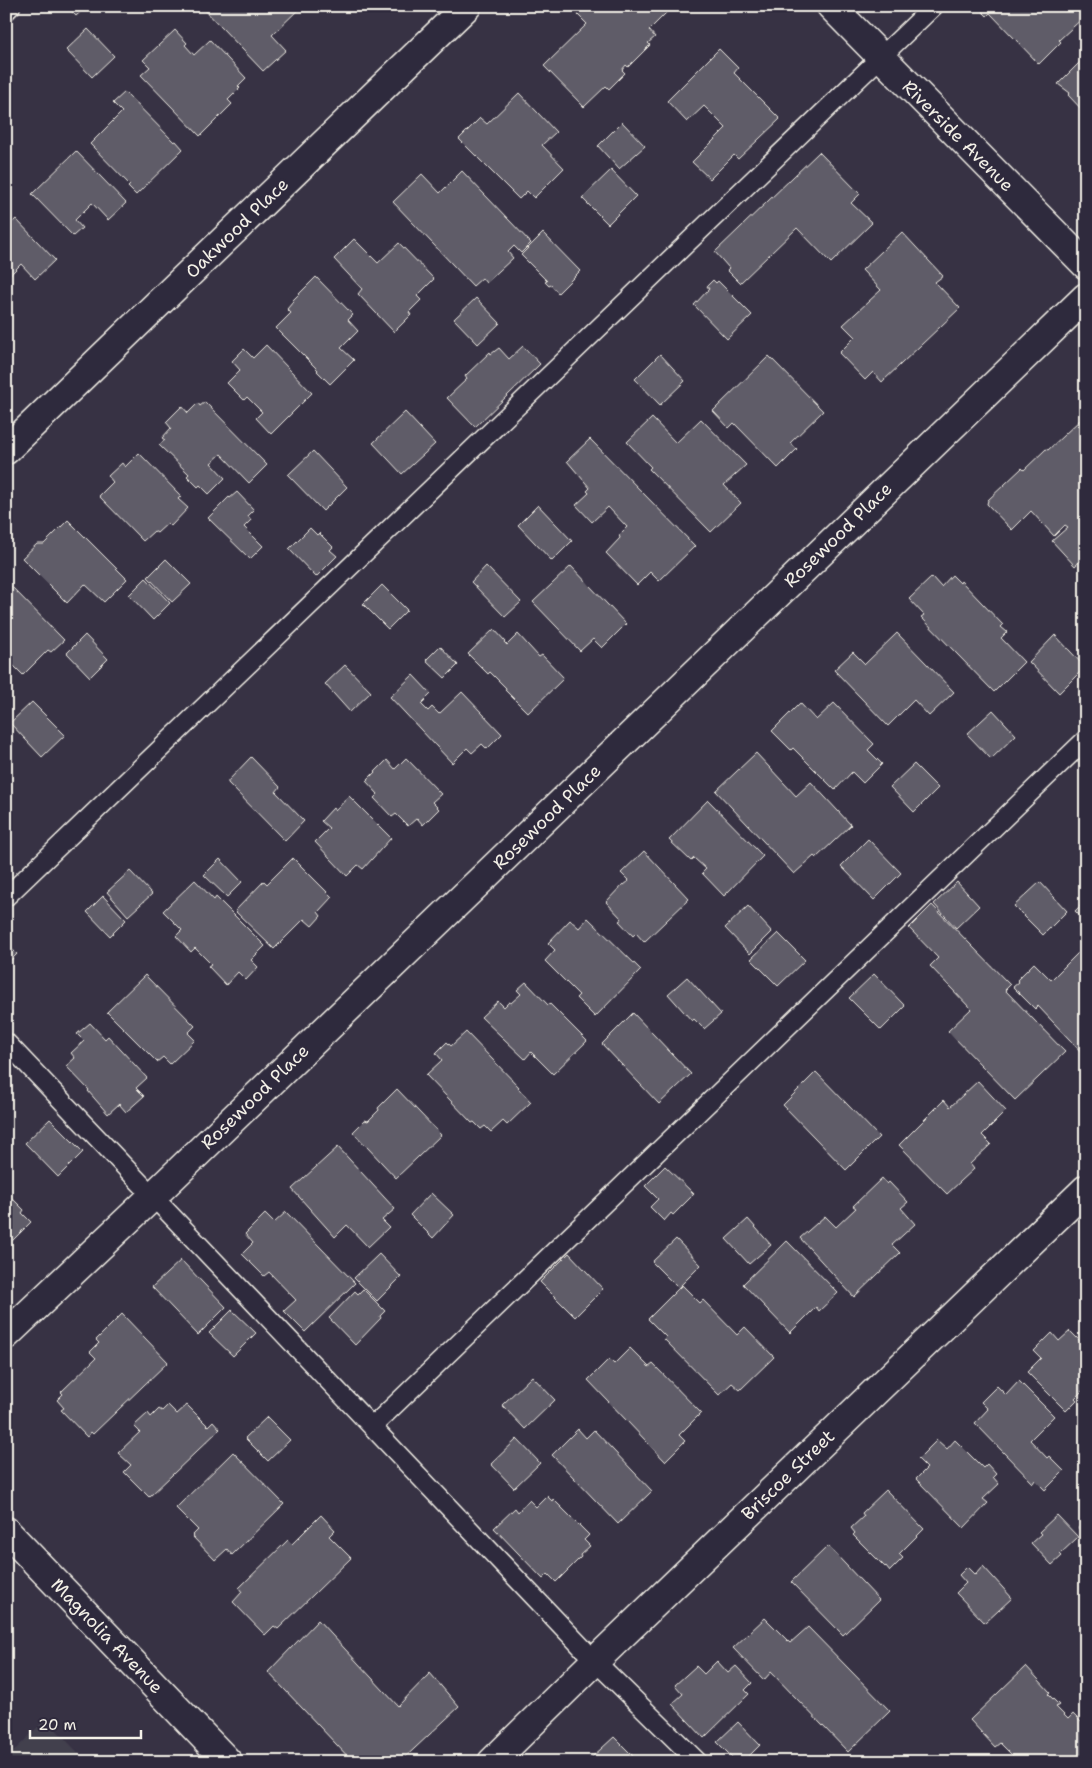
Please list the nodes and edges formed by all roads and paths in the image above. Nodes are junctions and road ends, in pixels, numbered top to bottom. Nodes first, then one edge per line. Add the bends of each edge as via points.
1 (11, 6) edge
2 (467, 6) edge
3 (831, 6) edge
4 (934, 6) edge
5 (6, 11) edge
6 (880, 58) junction
7 (1086, 265) edge
8 (1086, 297) edge
9 (6, 450) edge
10 (1086, 739) edge
11 (6, 896) edge
12 (6, 1042) edge
13 (1086, 1189) edge
14 (153, 1196) junction
15 (6, 1335) edge
16 (373, 1426) junction
17 (6, 1531) edge
18 (595, 1661) junction
19 (228, 1762) edge
20 (492, 1762) edge
21 (698, 1762) edge

1 - 5 lane
2 - 9 street, Oakwood Place
3 - 6 street, Riverside Avenue
4 - 6 lane
6 - 7 street, Riverside Avenue
6 - 11 lane
8 - 14 street, Rosewood Place
10 - 16 lane
12 - 14 lane
13 - 18 street, Briscoe Street
14 - 15 street, Rosewood Place
14 - 16 lane
16 - 18 lane
17 - 19 street, Magnolia Avenue
18 - 20 street, Briscoe Street
18 - 21 lane

